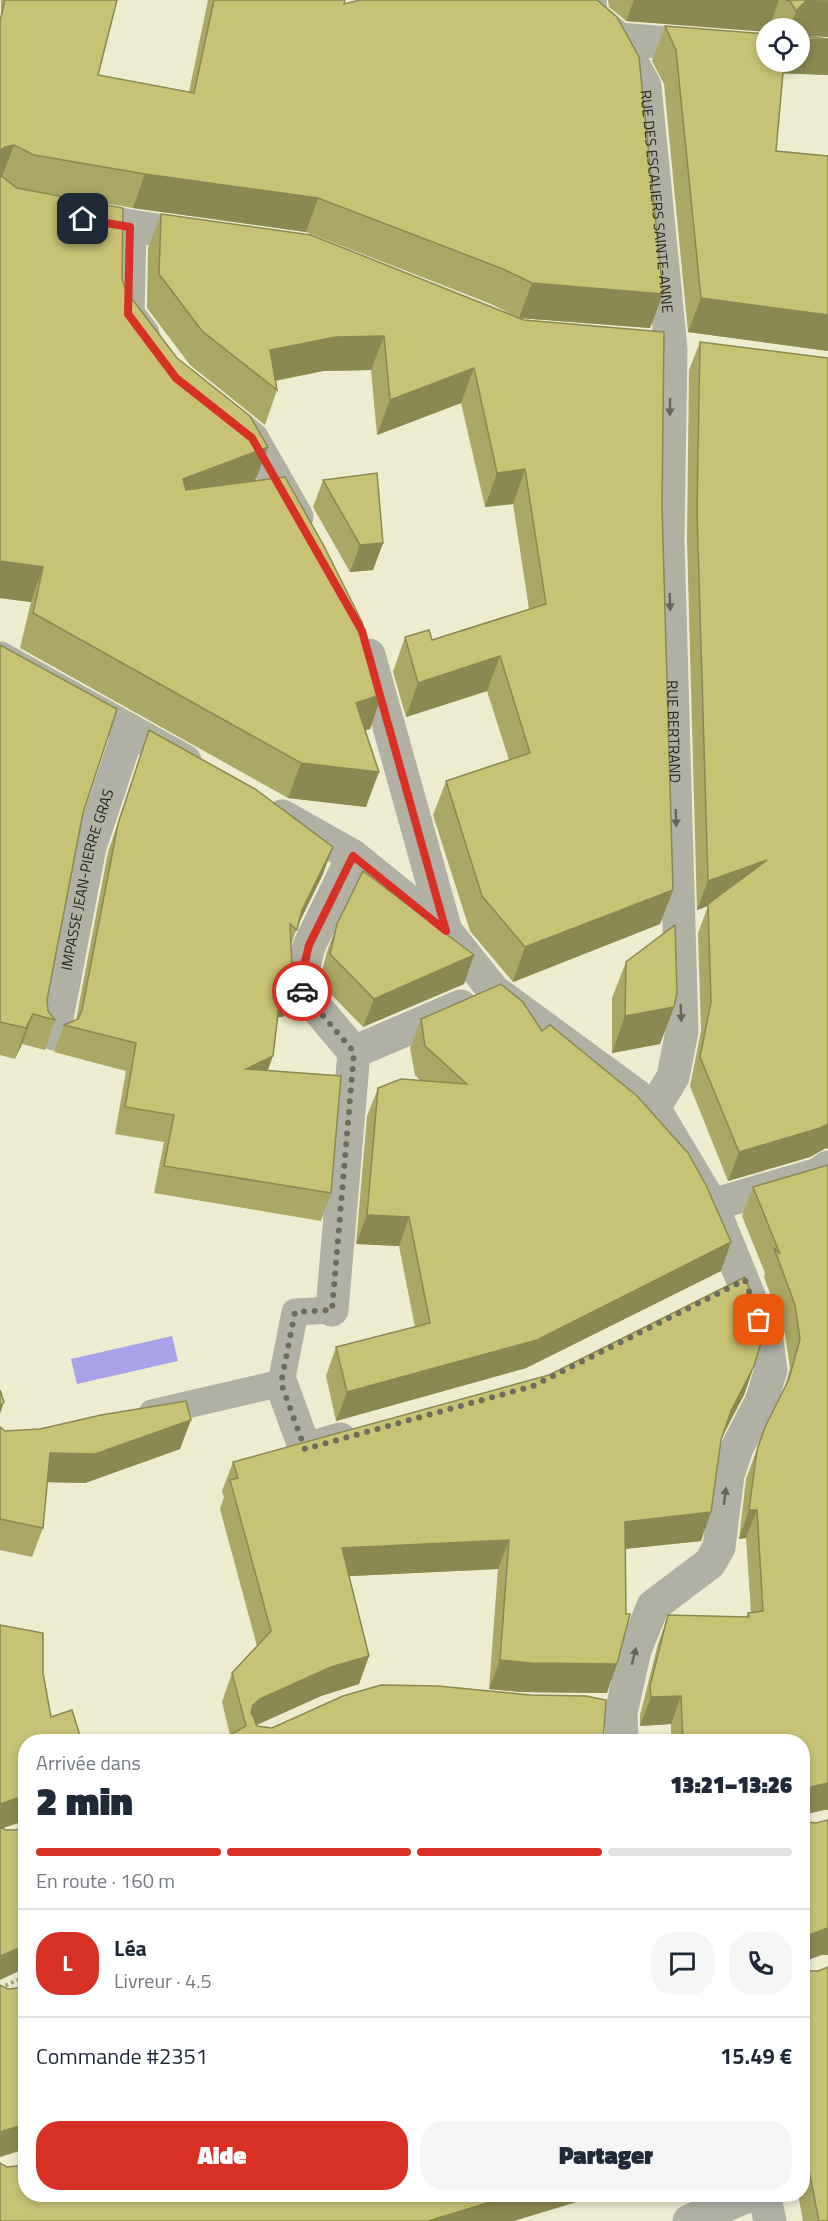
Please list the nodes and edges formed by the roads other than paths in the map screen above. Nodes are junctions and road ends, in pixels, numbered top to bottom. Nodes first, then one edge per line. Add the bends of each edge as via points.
1 (590, 0) edge
2 (619, 39) junction
3 (756, 50) edge
4 (0, 198) edge
5 (130, 227) junction
6 (234, 242) edge
7 (638, 346) edge
8 (671, 349) junction
9 (705, 354) edge
10 (162, 360) edge
11 (210, 404) edge
12 (310, 539) edge
13 (362, 631) edge
14 (0, 658) edge
15 (129, 730) junction
16 (210, 776) edge
17 (251, 798) edge
18 (353, 856) junction
19 (446, 931) junction
20 (494, 992) junction
21 (54, 1034) edge
22 (354, 1052) junction
23 (654, 1108) junction
24 (828, 1167) edge
25 (712, 1205) junction
26 (745, 1280) junction
27 (713, 1296) edge
28 (332, 1310) joint
29 (281, 1383) junction
30 (131, 1418) edge
31 (373, 1430) edge
32 (586, 1709) edge
33 (621, 1727) edge
34 (734, 2202) edge
35 (766, 2202) edge
36 (689, 2221) edge
37 (770, 2221) edge

1 - 2 street, RUE DES ESCALIERS SAINTE-ANNE via 591,16
2 - 3 street
2 - 8 street, RUE DES ESCALIERS SAINTE-ANNE via 645,86
4 - 5 street via 14,207
5 - 6 street
5 - 10 street via 128,314
7 - 8 street
8 - 9 street
8 -> 23 street, RUE BERTRAND via 668,540 682,1031 673,1077
11 - 12 street via 252,438
13 - 19 street
14 - 15 street
15 - 16 street
15 - 21 street, IMPASSE JEAN-PIERRE GRAS via 90,848
17 - 18 street
18 - 19 street
18 - 22 street via 309,945 299,987
19 - 20 street
20 - 22 street
20 - 23 street
22 - 28 street
23 - 25 street
24 - 25 street via 818,1174
25 - 26 street
26 - 27 street
33 -> 26 street via 635,1650 653,1606 710,1563 719,1547 728,1475 771,1370 767,1340
28 - 29 lane via 295,1312
29 - 30 lane
29 - 31 street via 305,1449
32 - 33 street
34 - 36 street
35 - 37 street

